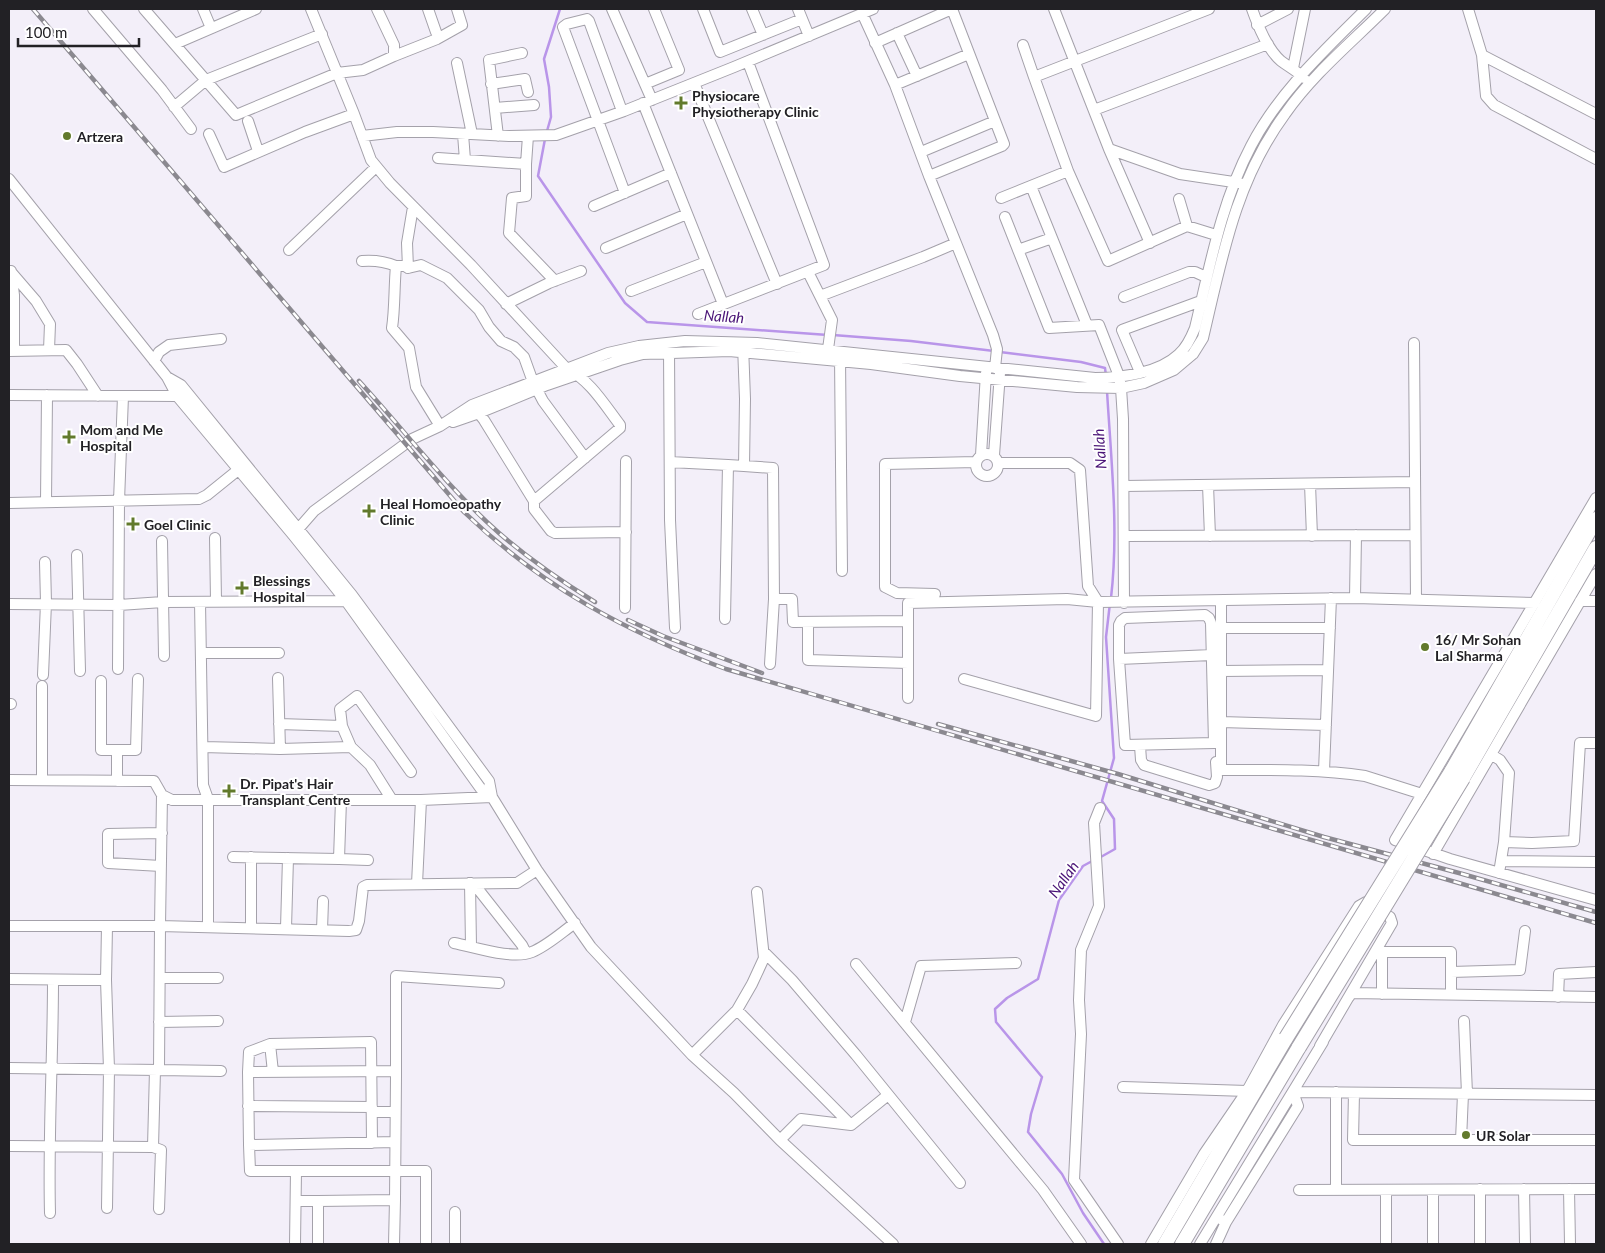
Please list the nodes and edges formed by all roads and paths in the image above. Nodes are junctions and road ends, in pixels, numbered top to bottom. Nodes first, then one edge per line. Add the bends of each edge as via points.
1 (93, 9) edge
2 (144, 9) edge
3 (156, 9) edge
4 (203, 9) edge
5 (256, 9) edge
6 (311, 9) edge
7 (377, 9) edge
8 (428, 9) edge
9 (457, 9) edge
10 (612, 9) edge
11 (654, 9) edge
12 (703, 9) edge
13 (752, 9) edge
14 (798, 9) edge
15 (873, 9) edge
16 (952, 9) edge
17 (1054, 9) edge
18 (1209, 9) edge
19 (1252, 9) edge
20 (1288, 9) edge
21 (1305, 9) edge
22 (1366, 9) edge
23 (1385, 9) edge
24 (1468, 9) edge
25 (862, 13) junction
26 (802, 19) junction
27 (1257, 25) junction
28 (211, 28) junction
29 (162, 29) junction
30 (436, 32) dead end
31 (897, 33) junction
32 (322, 34) junction
33 (763, 35) junction
34 (809, 36) junction
35 (875, 43) junction
36 (175, 44) junction
37 (1268, 44) junction
38 (1023, 45) dead end
39 (522, 53) dead end
40 (969, 54) junction
41 (1482, 55) junction
42 (394, 56) junction
43 (1074, 61) junction
44 (748, 62) junction
45 (457, 63) dead end
46 (679, 70) junction
47 (1297, 71) junction
48 (338, 73) junction
49 (917, 76) junction
50 (1034, 76) junction
51 (206, 80) junction
52 (492, 84) junction
53 (645, 84) junction
54 (1310, 84) junction
55 (690, 85) junction
56 (895, 85) junction
57 (528, 92) dead end
58 (648, 102) junction
59 (534, 105) dead end
60 (174, 107) junction
61 (495, 108) junction
62 (1094, 110) junction
63 (622, 111) junction
64 (354, 114) junction
65 (1596, 114) edge
66 (248, 121) dead end
67 (598, 121) junction
68 (995, 121) junction
69 (191, 128) dead end
70 (209, 134) dead end
71 (467, 134) junction
72 (362, 136) junction
73 (498, 136) junction
74 (533, 136) junction
75 (1109, 149) junction
76 (258, 152) junction
77 (920, 152) junction
78 (438, 158) dead end
79 (1596, 159) edge
80 (465, 160) junction
81 (526, 164) junction
82 (376, 167) junction
83 (1068, 171) junction
84 (671, 173) junction
85 (929, 176) junction
86 (9, 179) edge
87 (1240, 183) junction
88 (1030, 186) junction
89 (625, 193) junction
90 (1002, 198) dead end
91 (1179, 199) dead end
92 (594, 206) dead end
93 (413, 207) junction
94 (687, 214) junction
95 (1005, 217) dead end
96 (1187, 226) junction
97 (1216, 235) junction
98 (1052, 238) junction
99 (956, 242) junction
100 (1150, 243) junction
101 (606, 248) dead end
102 (289, 250) dead end
103 (1018, 250) junction
104 (362, 261) dead end
105 (706, 262) junction
106 (396, 266) junction
107 (408, 268) junction
108 (10, 270) edge
109 (581, 271) dead end
110 (808, 272) junction
111 (1206, 277) junction
112 (555, 281) junction
113 (776, 284) junction
114 (632, 291) dead end
115 (820, 296) junction
116 (1124, 296) dead end
117 (1201, 301) junction
118 (506, 304) junction
119 (723, 304) junction
120 (698, 314) dead end
121 (1087, 326) junction
122 (221, 339) dead end
123 (1414, 343) dead end
124 (669, 347) junction
125 (743, 347) junction
126 (828, 349) junction
127 (12, 350) edge
128 (49, 350) junction
129 (840, 350) junction
130 (154, 361) junction
131 (840, 362) junction
132 (995, 366) junction
133 (566, 368) junction
134 (1140, 372) junction
135 (578, 375) junction
136 (166, 376) junction
137 (986, 379) junction
138 (1000, 380) junction
139 (1111, 383) junction
140 (535, 385) junction
141 (9, 395) edge
142 (47, 395) junction
143 (98, 396) junction
144 (123, 396) junction
145 (177, 396) junction
146 (472, 404) junction
147 (479, 413) junction
148 (440, 426) junction
149 (585, 458) junction
150 (979, 458) junction
151 (997, 459) junction
152 (626, 461) dead end
153 (670, 462) junction
154 (728, 466) junction
155 (744, 466) junction
156 (238, 470) junction
157 (1415, 482) junction
158 (1310, 484) junction
159 (1208, 485) junction
160 (1124, 486) junction
161 (1596, 498) edge
162 (119, 501) junction
163 (534, 501) junction
164 (46, 502) junction
165 (9, 503) edge
166 (1596, 520) edge
167 (295, 532) junction
168 (626, 532) junction
169 (1356, 535) junction
170 (1415, 535) junction
171 (1124, 536) junction
172 (1210, 536) junction
173 (1312, 536) junction
174 (215, 538) dead end
175 (162, 541) dead end
176 (1596, 548) edge
177 (77, 555) dead end
178 (45, 562) dead end
179 (842, 571) dead end
180 (1596, 574) edge
181 (935, 594) dead end
182 (1331, 598) junction
183 (1355, 598) junction
184 (774, 599) junction
185 (1416, 600) junction
186 (216, 601) junction
187 (346, 601) junction
188 (1221, 601) junction
189 (1580, 601) junction
190 (1596, 601) edge
191 (163, 602) junction
192 (200, 602) junction
193 (1098, 602) junction
194 (1170, 602) junction
195 (46, 603) junction
196 (1124, 603) junction
197 (1535, 603) junction
198 (9, 604) edge
199 (79, 604) junction
200 (119, 605) junction
201 (625, 608) dead end
202 (1169, 616) junction
203 (725, 619) dead end
204 (908, 621) junction
205 (808, 622) junction
206 (675, 628) dead end
207 (1222, 628) junction
208 (1330, 628) junction
209 (201, 653) junction
210 (279, 653) dead end
211 (1212, 655) junction
212 (164, 656) dead end
213 (1119, 659) junction
214 (908, 663) junction
215 (770, 664) dead end
216 (118, 669) dead end
217 (1328, 670) junction
218 (80, 671) dead end
219 (1221, 671) junction
220 (43, 675) dead end
221 (278, 678) dead end
222 (138, 679) dead end
223 (964, 679) dead end
224 (101, 681) dead end
225 (42, 686) dead end
226 (908, 698) dead end
227 (1221, 722) junction
228 (279, 724) junction
229 (1326, 725) junction
230 (342, 726) junction
231 (1214, 743) junction
232 (1596, 743) edge
233 (1140, 746) junction
234 (203, 747) junction
235 (351, 748) junction
236 (280, 749) junction
237 (117, 750) junction
238 (1492, 755) junction
239 (1324, 771) junction
240 (411, 772) dead end
241 (9, 780) edge
242 (42, 780) junction
243 (117, 781) junction
244 (1422, 794) junction
245 (162, 795) junction
246 (492, 797) junction
247 (208, 799) junction
248 (340, 800) junction
249 (392, 800) junction
250 (421, 800) junction
251 (1100, 808) dead end
252 (162, 833) junction
253 (1504, 842) junction
254 (1433, 854) junction
255 (233, 857) dead end
256 (251, 857) junction
257 (288, 858) junction
258 (339, 859) junction
259 (368, 860) dead end
260 (1501, 861) junction
261 (1596, 862) edge
262 (161, 866) junction
263 (538, 870) junction
264 (1499, 873) junction
265 (416, 884) junction
266 (472, 884) junction
267 (757, 892) dead end
268 (1596, 900) edge
269 (323, 901) dead end
270 (574, 923) junction
271 (9, 926) edge
272 (107, 926) junction
273 (160, 926) junction
274 (208, 927) junction
275 (250, 928) junction
276 (286, 928) junction
277 (322, 930) junction
278 (1525, 932) dead end
279 (454, 944) dead end
280 (470, 946) junction
281 (764, 952) junction
282 (1379, 952) junction
283 (526, 953) junction
284 (1016, 963) dead end
285 (856, 964) dead end
286 (1451, 972) junction
287 (1596, 972) edge
288 (160, 978) junction
289 (218, 978) dead end
290 (9, 979) edge
291 (53, 980) junction
292 (106, 980) junction
293 (499, 983) dead end
294 (1382, 994) junction
295 (1451, 995) junction
296 (1558, 997) junction
297 (1596, 997) edge
298 (737, 1010) junction
299 (218, 1021) dead end
300 (1464, 1021) dead end
301 (159, 1022) junction
302 (905, 1022) junction
303 (1282, 1025) junction
304 (270, 1044) junction
305 (1320, 1046) junction
306 (692, 1055) junction
307 (9, 1068) edge
308 (52, 1068) junction
309 (109, 1069) junction
310 (157, 1070) junction
311 (221, 1071) dead end
312 (372, 1071) junction
313 (396, 1071) junction
314 (248, 1072) junction
315 (273, 1072) junction
316 (1124, 1087) dead end
317 (1247, 1091) junction
318 (1293, 1092) junction
319 (1336, 1092) junction
320 (1354, 1093) junction
321 (1465, 1094) junction
322 (888, 1095) junction
323 (1596, 1095) edge
324 (248, 1106) junction
325 (372, 1109) junction
326 (396, 1112) junction
327 (851, 1125) junction
328 (780, 1140) junction
329 (1461, 1140) junction
330 (1596, 1140) edge
331 (372, 1142) junction
332 (395, 1142) junction
333 (249, 1145) junction
334 (9, 1146) edge
335 (49, 1146) junction
336 (108, 1146) junction
337 (153, 1147) junction
338 (296, 1171) junction
339 (395, 1171) junction
340 (960, 1183) dead end
341 (1480, 1189) junction
342 (1524, 1189) junction
343 (1569, 1189) junction
344 (1596, 1189) edge
345 (1299, 1190) dead end
346 (1336, 1190) junction
347 (1386, 1190) junction
348 (1433, 1190) junction
349 (395, 1200) junction
350 (296, 1201) junction
351 (318, 1201) junction
352 (107, 1208) dead end
353 (159, 1209) dead end
354 (456, 1212) dead end
355 (50, 1213) dead end
356 (1221, 1220) junction
357 (295, 1244) edge
358 (318, 1244) edge
359 (394, 1244) edge
360 (426, 1244) edge
361 (455, 1244) edge
362 (892, 1244) edge
363 (1081, 1244) edge
364 (1118, 1244) edge
365 (1151, 1244) edge
366 (1165, 1244) edge
367 (1182, 1244) edge
368 (1200, 1244) edge
369 (1216, 1244) edge
370 (1386, 1244) edge
371 (1433, 1244) edge
372 (1480, 1244) edge
373 (1526, 1244) edge
374 (1570, 1244) edge

1 - 60 street
2 - 29 street
3 - 29 street
4 - 28 street
5 - 28 street
6 - 32 street
7 - 42 street via 394,45
8 - 30 street
9 - 42 street via 462,25
10 - 53 street
11 - 46 street
12 - 33 street via 720,52
13 - 33 street
14 - 26 street
15 - 25 street
16 - 31 street
16 - 40 street
17 - 43 street
18 - 43 street
19 - 27 street
20 - 27 street
21 - 47 street
22 - 47 street
23 - 54 street
24 - 41 street
25 - 34 street
25 - 35 street
26 - 33 street
26 - 34 street
27 - 37 street
28 - 36 street
29 - 36 street
31 - 35 street
31 - 49 street
32 - 48 street
32 - 51 street
34 - 44 street
35 - 56 street
36 - 51 street
37 - 47 street via 1281,61
37 - 62 street
38 - 50 street
39 - 52 street via 489,60
40 - 49 street
40 - 68 street
41 - 65 street
41 - 79 street via 1486,96 1494,105
42 - 48 street via 363,70
43 - 50 street
43 - 62 street
44 - 55 street
44 - 110 street via 824,265
45 - 71 street
46 - 53 street
46 - 55 street
47 - 54 street
47 - 87 street via 1251,145
48 - 51 street via 236,115
48 - 64 street
49 - 56 street
50 - 83 street
51 - 60 street
52 - 57 street via 525,79
52 - 61 street
53 - 58 street
54 - 87 street via 1280,120
55 - 58 street
55 - 113 street
56 - 77 street
58 - 63 street
58 - 84 street
59 - 61 street
60 - 69 street
61 - 73 street
62 - 75 street
63 - 67 street
63 - 67 street via 589,21 587,18 567,24 563,27
64 - 72 street
64 - 76 street
66 - 76 street
67 - 74 street via 556,135
67 - 89 street
68 - 77 street
68 - 85 street via 1002,146
70 - 76 street via 224,167
71 - 72 street via 397,132
71 - 73 street
71 - 80 street
72 - 82 street
73 - 74 street
74 - 81 street
75 - 87 street via 1180,174
75 - 100 street
77 - 85 street
78 - 80 street
80 - 81 street
81 - 112 street via 526,196 512,198 509,234
82 - 93 street
82 - 102 street
83 - 88 street
83 - 100 street via 1108,261
84 - 89 street
84 - 94 street
85 - 99 street
86 - 130 street
87 - 97 street
87 - 139 street via 1200,345 1174,370 1144,383
88 - 90 street
88 - 98 street
89 - 92 street
91 - 96 street
93 - 107 street via 407,243
93 - 118 street
94 - 101 street
94 - 105 street
95 - 103 street
96 - 97 street
96 - 100 street
97 - 111 street
98 - 103 street
98 - 121 street
99 - 115 street
99 - 132 street via 993,335 997,348
103 - 121 street via 1049,328
104 - 106 street via 375,260
105 - 114 street
105 - 119 street
106 - 107 street
106 - 148 street via 392,328 409,348 416,387
107 - 140 street via 421,264 447,278 479,310 501,341 524,357
108 - 127 street via 14,295
108 - 128 street via 50,324
109 - 112 street
110 - 113 street
110 - 115 street
111 - 116 street via 1189,272
111 - 117 street
112 - 118 street
113 - 119 street
115 - 126 street via 832,320
117 - 134 street via 1195,328 1180,353 1156,368
117 - 134 street via 1122,330
118 - 133 street
119 - 120 street
121 - 139 street via 1099,325
122 - 130 street via 169,345 159,352
123 - 157 street
124 - 125 street
124 - 133 street via 615,351
124 - 135 street
124 - 153 street
125 - 126 street
125 - 131 street
125 - 155 street
126 - 129 street
127 - 128 street
128 - 143 street via 66,350
129 - 131 street
129 - 132 street
130 - 136 street
131 - 137 street
131 - 179 street
132 - 137 street
132 - 138 street
132 - 139 street
133 - 135 street
133 - 140 street
134 - 139 street
135 - 140 street
135 - 149 street via 620,424 620,428
136 - 145 street
136 - 167 street via 181,385
137 - 138 street
137 - 150 street
138 - 139 street via 1077,387
138 - 151 street
139 - 160 street
140 - 146 street
140 - 147 street
140 - 149 street
141 - 142 street
142 - 143 street
142 - 164 street
143 - 144 street
144 - 145 street
144 - 162 street
145 - 156 street
146 - 147 street
146 - 148 street
147 - 148 street
147 - 163 street
148 - 167 street via 412,439 314,511
149 - 163 street
150 - 151 street via 987,453
150 - 151 street via 976,468 984,476 995,474
150 - 181 street via 885,464 886,587 897,593
151 - 193 street via 1070,463 1080,470 1088,586
152 - 168 street
153 - 154 street
153 - 206 street
154 - 155 street
154 - 203 street
155 - 184 street via 773,468
156 - 162 street via 198,499
156 - 167 street
157 - 158 street
157 - 170 street
158 - 159 street
158 - 173 street
159 - 160 street
159 - 172 street
160 - 171 street
161 - 197 street
162 - 164 street
162 - 200 street
163 - 168 street via 534,508 554,533
164 - 165 street
166 - 366 highway, bridge via 1451,772 1286,1038
167 - 187 street
167 - 246 street via 352,595 489,781
168 - 201 street
169 - 170 street
169 - 173 street
169 - 183 street
170 - 185 street
171 - 172 street
171 - 196 street
172 - 173 street
174 - 186 street
175 - 191 street
176 - 367 highway, bridge via 1463,778
177 - 199 street
178 - 195 street
180 - 189 street
182 - 183 street
182 - 188 street
182 - 208 street
183 - 185 street
184 - 205 street via 792,599 793,622
184 - 215 street
185 - 197 street
186 - 187 street
186 - 192 street
187 - 246 street via 482,789
188 - 194 street
188 - 207 street
189 - 190 street
189 - 238 street
191 - 192 street
191 - 200 street
191 - 212 street
192 - 209 street
193 - 196 street
193 - 204 street via 1067,599 908,603
193 - 223 street via 1096,716
194 - 196 street
194 - 202 street
195 - 198 street
195 - 199 street
195 - 220 street
197 - 244 street
199 - 200 street
199 - 218 street
200 - 216 street
202 - 211 street via 1205,614 1211,623
202 - 213 street via 1125,618 1121,621
204 - 205 street
204 - 214 street
205 - 214 street via 808,660
207 - 208 street
207 - 219 street
208 - 217 street
209 - 210 street
209 - 234 street
211 - 213 street
211 - 231 street
213 - 233 street via 1125,746
214 - 226 street
217 - 219 street
217 - 229 street
219 - 227 street
221 - 228 street
222 - 237 street via 136,750
224 - 237 street via 101,750
225 - 242 street
227 - 229 street
227 - 239 street via 1221,770
228 - 230 street
228 - 236 street
229 - 239 street
230 - 235 street
230 - 240 street via 340,710 357,696
231 - 233 street
231 - 233 street via 1217,776 1215,783 1209,785 1144,765 1140,760
232 - 253 street via 1580,743 1574,841
234 - 236 street
234 - 247 street via 203,785
235 - 236 street
235 - 249 street via 370,764
237 - 243 street
238 - 253 street via 1509,773
238 - 254 street
239 - 244 street via 1366,776
241 - 242 street
242 - 243 street
243 - 245 street via 154,780
244 - 254 street via 1395,840
245 - 247 street via 172,800
245 - 252 street
246 - 250 street
246 - 263 street
247 - 248 street
247 - 274 street
248 - 249 street
248 - 258 street
249 - 250 street
250 - 265 street
251 - 364 street via 1094,823 1099,906 1081,950 1081,1034 1074,1180
252 - 262 street
252 - 262 street via 108,834 108,863
253 - 260 street
254 - 264 street
255 - 256 street
256 - 257 street
256 - 275 street
257 - 258 street
257 - 276 street
258 - 259 street
260 - 261 street
260 - 264 street
262 - 273 street
263 - 266 street via 517,883
263 - 270 street
264 - 268 street
265 - 266 street
265 - 277 street via 367,885 363,887 356,930
266 - 280 street
266 - 283 street
267 - 281 street
269 - 277 street
270 - 283 street via 549,942
270 - 306 street via 591,947
271 - 272 street
272 - 273 street
272 - 292 street
273 - 274 street
273 - 288 street
274 - 275 street
275 - 276 street
276 - 277 street
278 - 286 street via 1520,970
279 - 280 street
280 - 283 street
281 - 298 street via 752,984
281 - 322 street via 792,980
282 - 286 street via 1451,952
282 - 294 street
282 - 303 street via 1392,923 1390,917 1366,902 1359,906
282 - 305 street
284 - 302 street via 921,966
285 - 302 street
286 - 295 street
287 - 296 street via 1559,974
288 - 289 street
288 - 301 street
290 - 291 street
291 - 292 street
291 - 308 street
292 - 309 street
293 - 313 street via 396,976
294 - 295 street
294 - 305 street via 1351,993
295 - 296 street
296 - 297 street
298 - 306 street
298 - 327 street
299 - 301 street
300 - 321 street
301 - 310 street
302 - 363 street via 1043,1190
303 - 305 street via 1292,1022 1303,1026 1318,1039
303 - 317 street
304 - 312 street via 371,1042
304 - 314 street via 249,1052
304 - 315 street
305 - 318 street
306 - 328 street
307 - 308 street
308 - 309 street
308 - 335 street
309 - 310 street
309 - 336 street
310 - 311 street
310 - 337 street
312 - 313 street
312 - 315 street
312 - 325 street
313 - 326 street
314 - 315 street
314 - 324 street
316 - 317 street
317 - 365 street via 1204,1154
318 - 319 street
318 - 356 street
319 - 320 street
319 - 346 street
320 - 321 street
320 - 329 street via 1353,1140
321 - 323 street
321 - 329 street
322 - 327 street
322 - 340 street
324 - 325 street
324 - 333 street
325 - 326 street
325 - 331 street
326 - 332 street
327 - 328 street via 801,1119
328 - 362 street
329 - 330 street
331 - 332 street
331 - 333 street
332 - 339 street
333 - 338 street via 250,1171
334 - 335 street
335 - 336 street
335 - 355 street
336 - 337 street
336 - 352 street
337 - 353 street via 160,1150
338 - 339 street
338 - 350 street
339 - 349 street
339 - 360 street via 426,1171
341 - 342 street
341 - 348 street
341 - 372 street
342 - 343 street
342 - 373 street
343 - 344 street
343 - 374 street
345 - 346 street
346 - 347 street
347 - 348 street
347 - 370 street
348 - 371 street
349 - 351 street
349 - 359 street
350 - 351 street
350 - 357 street
351 - 358 street
354 - 361 street
356 - 368 street
356 - 369 street

